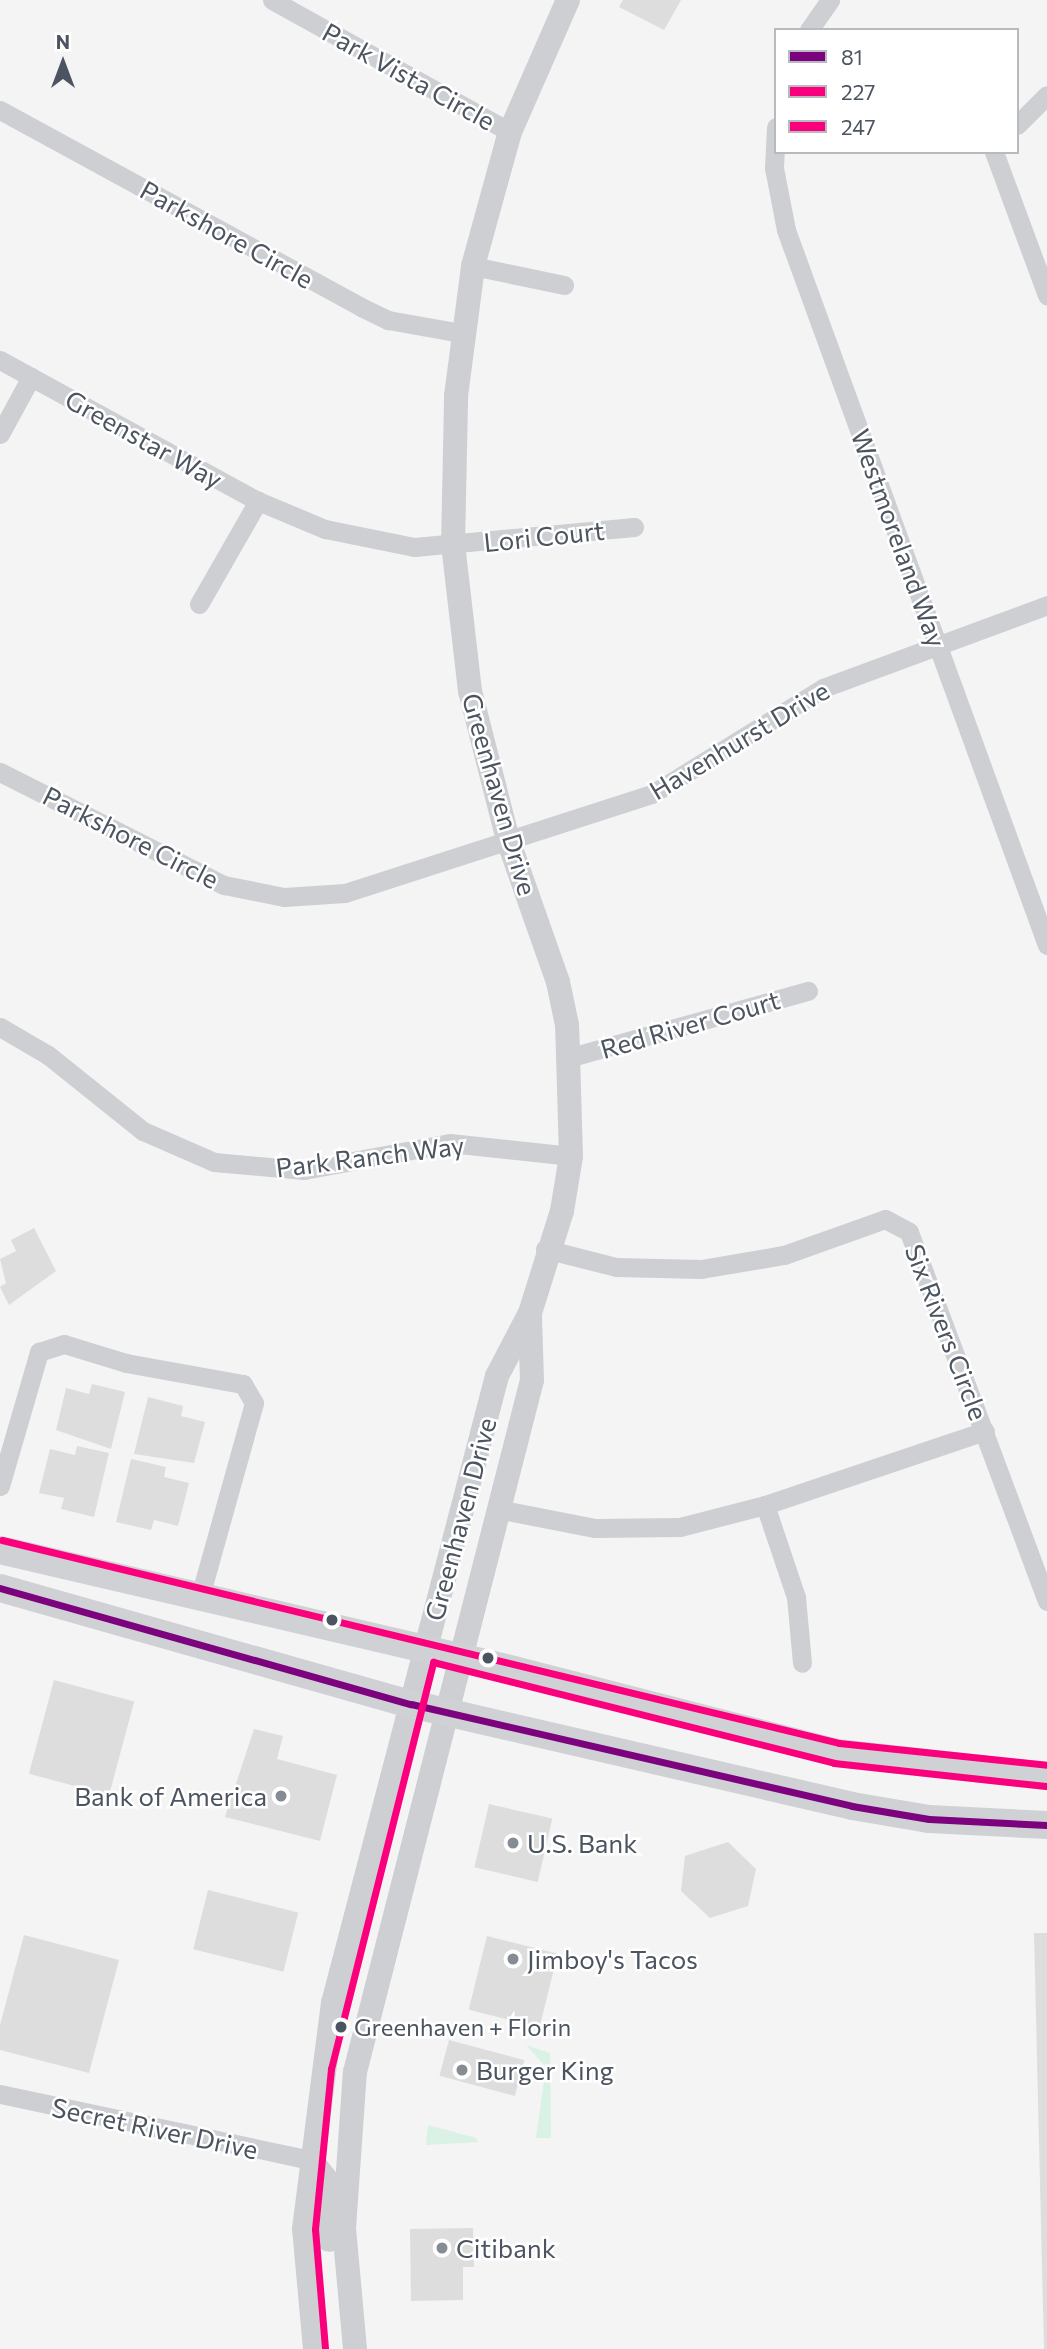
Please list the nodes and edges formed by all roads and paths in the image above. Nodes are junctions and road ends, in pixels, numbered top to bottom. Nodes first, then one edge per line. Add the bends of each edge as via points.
1 (272, 0) edge
2 (568, 0) edge
3 (830, 0) edge
4 (810, 28) edge
5 (1047, 95) edge
6 (0, 110) edge
7 (1019, 123) edge
8 (510, 132) junction
9 (775, 154) edge
10 (995, 154) edge
11 (473, 266) junction
12 (564, 285) dead end
13 (1047, 295) edge
14 (462, 333) junction
15 (0, 360) edge
16 (31, 377) junction
17 (0, 434) edge
18 (258, 501) junction
19 (634, 527) dead end
20 (453, 545) junction
21 (199, 604) dead end
22 (1047, 605) edge
23 (938, 645) junction
24 (0, 772) edge
25 (508, 840) junction
26 (1047, 945) edge
27 (808, 991) dead end
28 (0, 1027) edge
29 (571, 1057) junction
30 (571, 1156) junction
31 (545, 1250) junction
32 (530, 1313) junction
33 (985, 1431) junction
34 (0, 1486) edge
35 (765, 1505) junction
36 (497, 1509) junction
37 (0, 1550) edge
38 (0, 1588) edge
39 (200, 1597) junction
40 (1047, 1601) edge
41 (425, 1649) junction
42 (458, 1657) junction
43 (803, 1663) dead end
44 (411, 1704) junction
45 (444, 1711) junction
46 (1047, 1776) edge
47 (1047, 1825) edge
48 (339, 1982) junction
49 (0, 2094) edge
50 (311, 2160) junction
51 (344, 2163) junction
52 (352, 2320) junction
53 (315, 2349) edge
54 (355, 2349) edge

1 - 8 street, Park Vista Circle
2 - 8 street, Greenhaven Drive
3 - 4 street
5 - 7 street
6 - 14 street, Parkshore Circle via 361,307 388,320
8 - 11 street, Greenhaven Drive
9 - 23 street, Westmoreland Way via 786,230
10 - 13 street
11 - 12 street
11 - 14 street, Greenhaven Drive
14 - 20 street, Greenhaven Drive
15 - 16 street, Greenstar Way
16 - 17 street
16 - 18 street, Greenstar Way
18 - 20 street, Greenstar Way via 366,539 414,547
18 - 21 street
19 - 20 street, Lori Court
20 - 25 street, Greenhaven Drive via 461,644
22 - 23 street, Havenhurst Drive
23 - 25 street, Havenhurst Drive via 790,705 652,794
23 - 26 street, Westmoreland Way
24 - 25 street, Parkshore Circle via 195,874 254,893 345,892
25 - 29 street, Greenhaven Drive via 558,982
27 - 29 street, Red River Court
28 - 30 street, Park Ranch Way via 59,1063 144,1131 214,1162 304,1170 450,1143
29 - 30 street, Greenhaven Drive
30 - 31 street, Greenhaven Drive via 562,1210
31 - 32 street, Greenhaven Drive
31 - 33 street, Six Rivers Circle via 617,1267 701,1269 785,1255 885,1219 909,1232
32 - 36 street, Greenhaven Drive via 532,1380
32 - 41 street, Greenhaven Drive via 497,1376
33 - 35 street, Six Rivers Circle
33 - 40 street
34 - 39 street via 39,1352 64,1344 126,1363 243,1384 254,1403
35 - 36 street, Six Rivers Circle via 680,1527 634,1530
35 - 43 street via 796,1597
36 - 42 street, Greenhaven Drive
37 - 39 main road
38 - 44 main road
39 - 41 main road
41 - 42 main road
41 - 44 street, Greenhaven Drive
42 - 45 street, Greenhaven Drive
42 - 46 main road via 837,1753
44 - 45 main road
44 - 48 street, Greenhaven Drive
45 - 47 main road via 852,1806 929,1819
45 - 51 street, Greenhaven Drive via 367,2011
48 - 50 street, Greenhaven Drive
48 - 51 street via 340,2034 327,2141
49 - 50 street, Secret River Drive
50 - 52 street via 325,2178 333,2301
50 - 53 street, Greenhaven Drive via 304,2229
51 - 52 street, Greenhaven Drive
52 - 54 street, Greenhaven Drive

